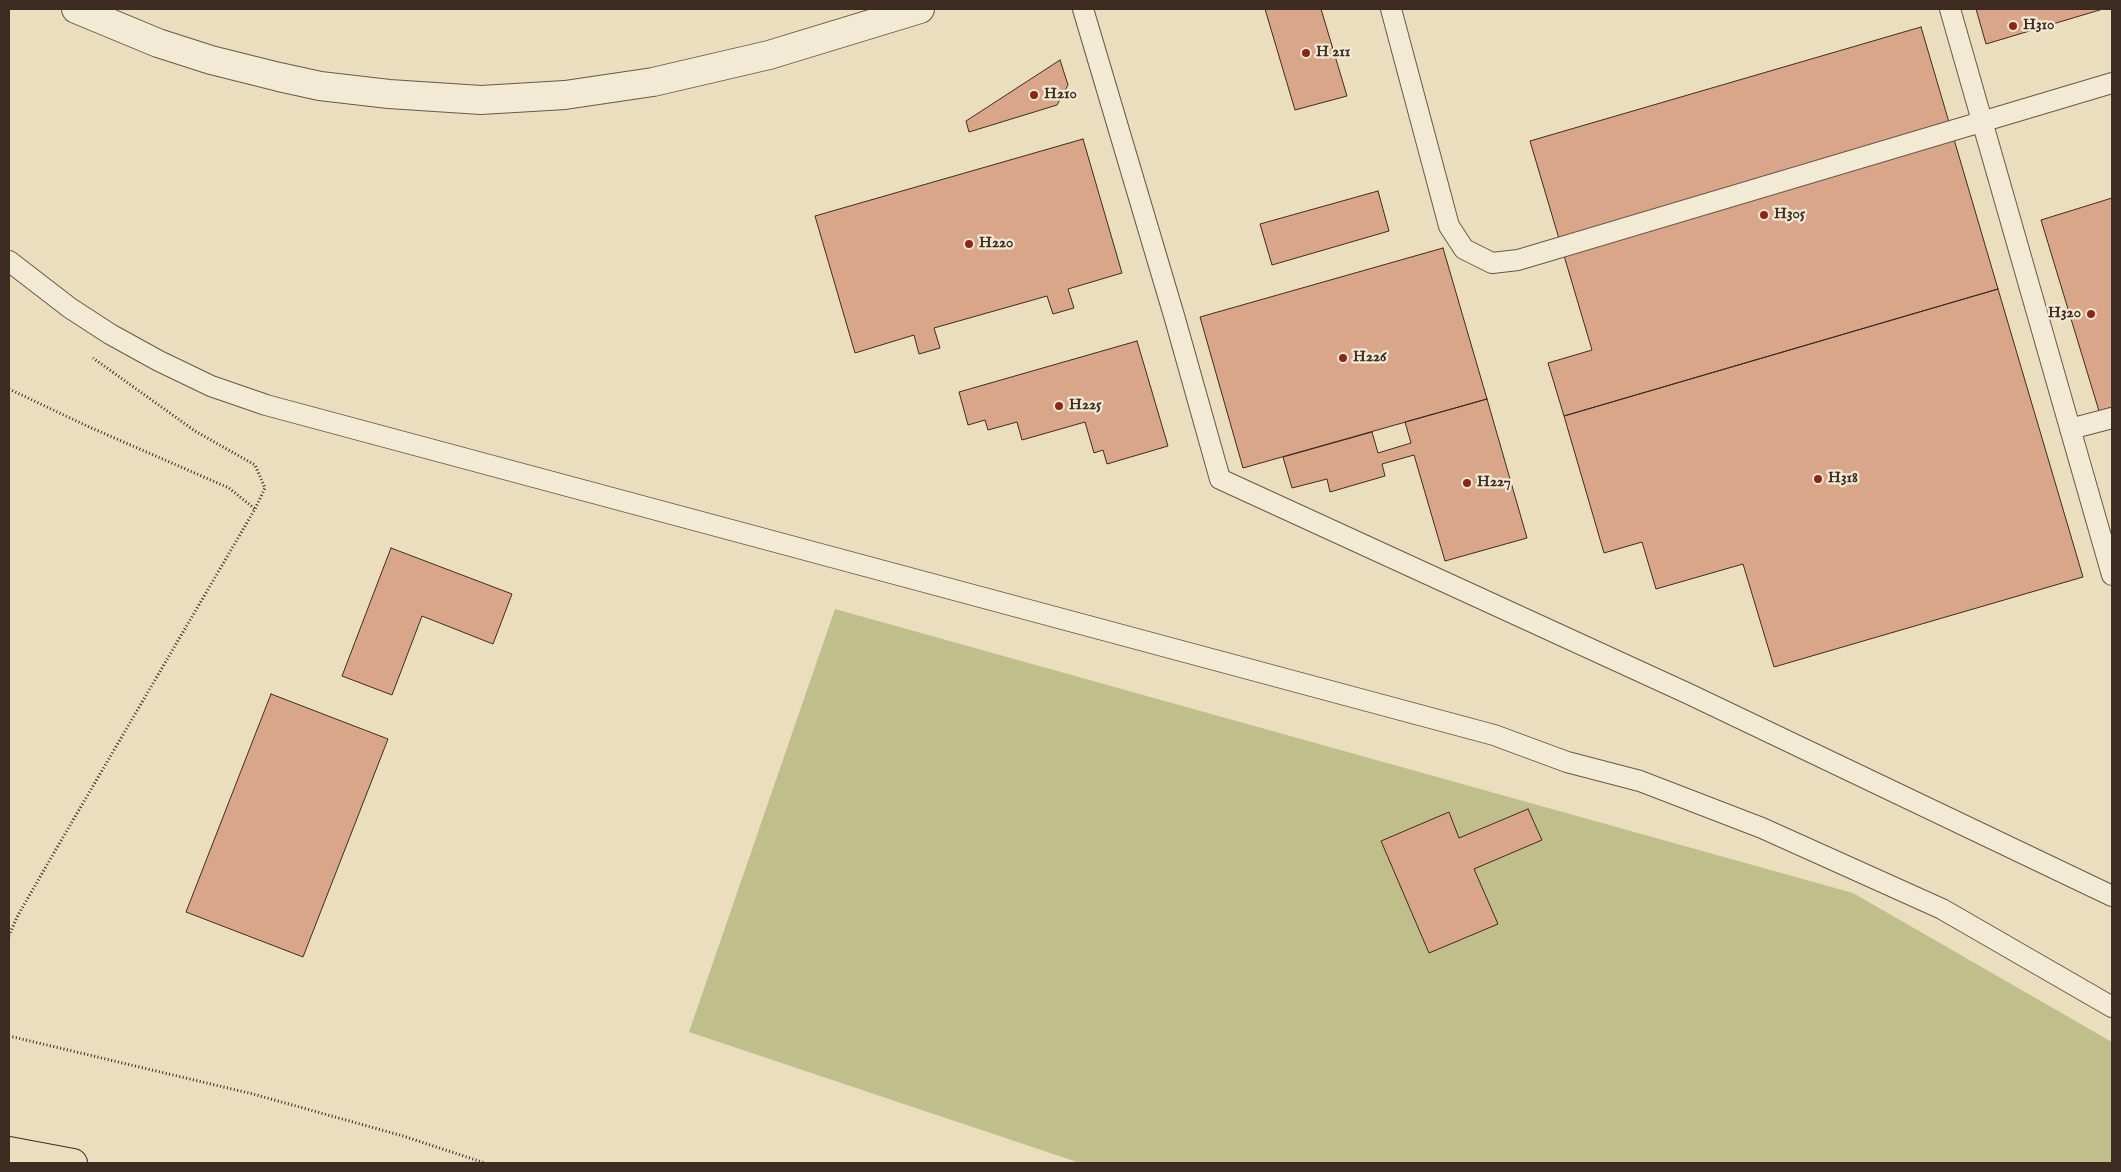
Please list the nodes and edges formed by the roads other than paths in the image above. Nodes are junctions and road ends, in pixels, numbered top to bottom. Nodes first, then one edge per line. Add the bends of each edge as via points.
1 (76, 9) edge
2 (920, 9) edge
3 (1083, 9) edge
4 (1391, 9) edge
5 (1950, 9) edge
6 (2112, 83) edge
7 (1982, 122) junction
8 (9, 261) edge
9 (2112, 418) edge
10 (2070, 429) junction
11 (2112, 575) edge
12 (2112, 896) edge
13 (2112, 1006) edge
14 (9, 1151) edge
15 (73, 1163) edge

1 - 2 street via 158,43 279,77 320,86 389,94 480,100 565,96 653,82 769,55
3 - 12 lane via 1176,319 1220,479 1689,694
4 - 7 lane via 1449,226 1464,249 1492,263 1518,260
5 - 7 lane
6 - 7 lane
7 - 10 lane
8 - 13 lane via 70,308 159,362 211,386 266,405 1484,732 1567,762 1640,781 1762,828 1942,909
9 - 10 lane
10 - 11 lane
14 - 15 highway

